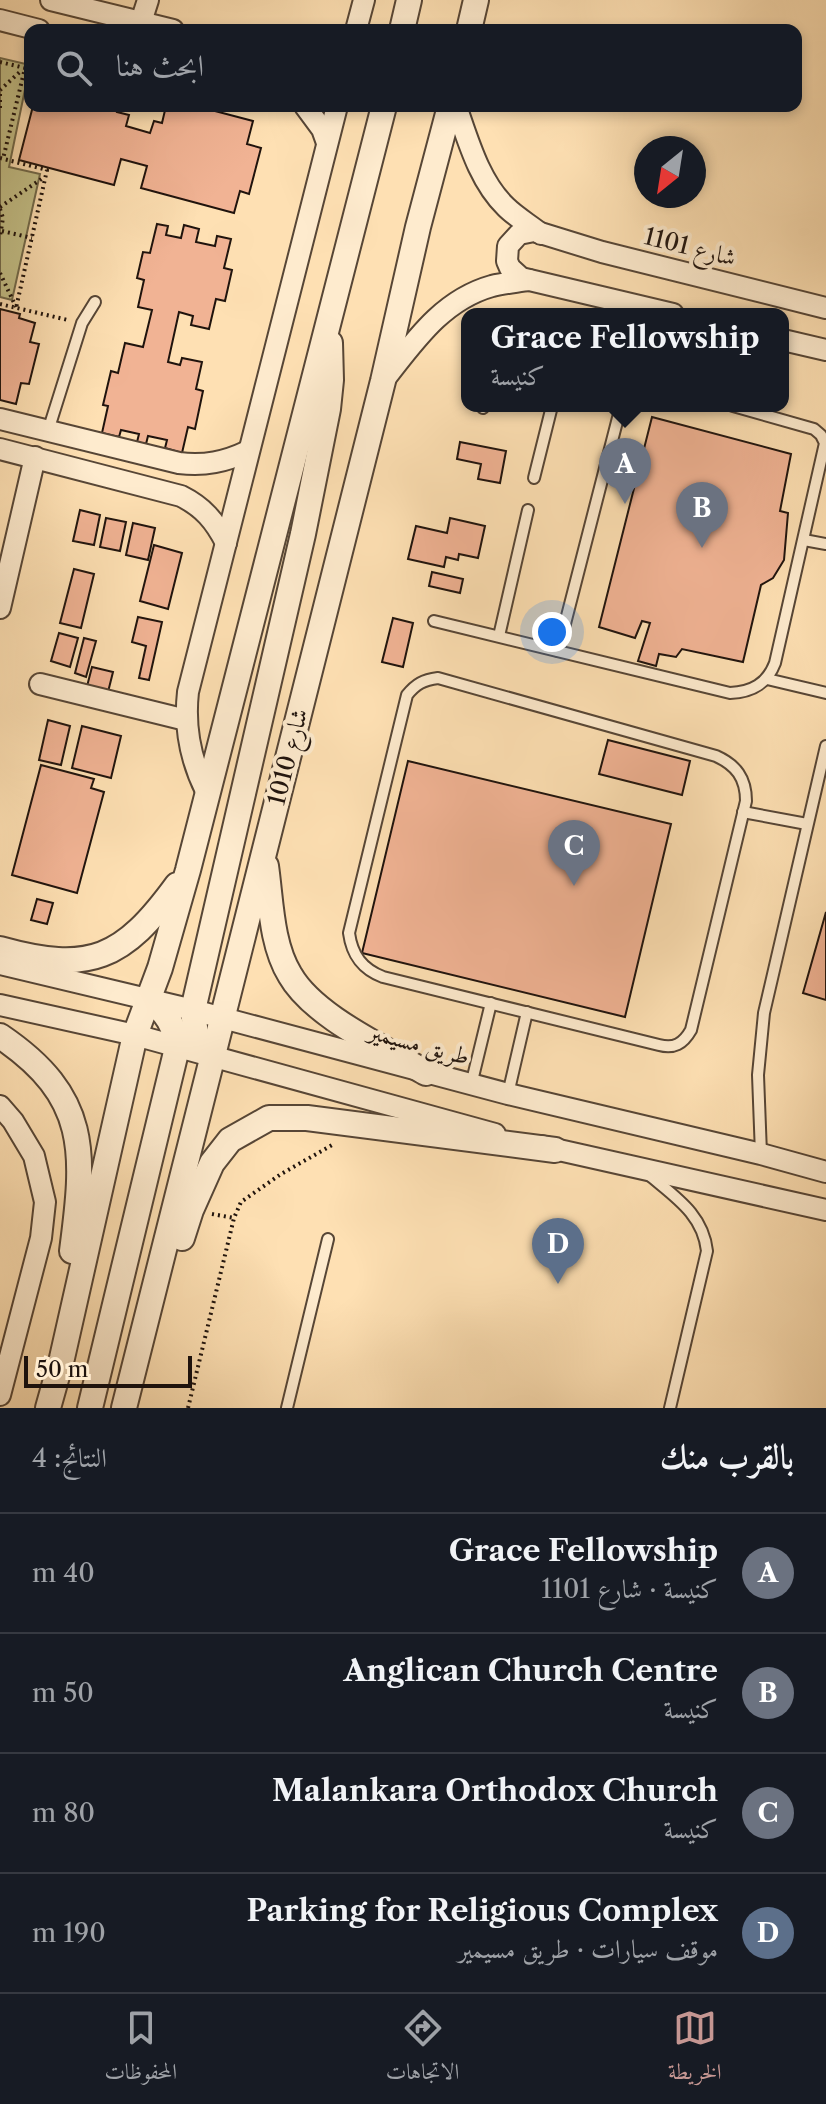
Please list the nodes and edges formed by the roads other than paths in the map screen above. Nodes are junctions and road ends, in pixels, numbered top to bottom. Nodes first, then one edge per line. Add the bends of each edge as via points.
1 (51, 0) edge
2 (148, 0) edge
3 (364, 0) edge
4 (409, 0) edge
5 (476, 0) edge
6 (0, 20) edge
7 (141, 22) junction
8 (149, 24) edge
9 (358, 24) edge
10 (403, 24) edge
11 (470, 24) edge
12 (24, 26) edge
13 (309, 112) edge
14 (335, 112) edge
15 (382, 112) edge
16 (451, 112) edge
17 (455, 112) edge
18 (327, 143) junction
19 (541, 234) junction
20 (529, 280) junction
21 (95, 302) dead end
22 (648, 308) edge
23 (826, 308) edge
24 (328, 321) junction
25 (789, 341) edge
26 (826, 350) edge
27 (383, 381) junction
28 (550, 412) edge
29 (619, 412) edge
30 (754, 412) edge
31 (0, 419) edge
32 (48, 431) junction
33 (0, 449) edge
34 (248, 451) junction
35 (35, 457) junction
36 (179, 463) junction
37 (534, 478) dead end
38 (171, 494) junction
39 (528, 510) dead end
40 (804, 540) junction
41 (226, 543) junction
42 (826, 544) edge
43 (0, 608) edge
44 (434, 621) dead end
45 (499, 636) junction
46 (558, 651) junction
47 (767, 679) junction
48 (40, 684) dead end
49 (826, 693) edge
50 (186, 720) junction
51 (826, 746) edge
52 (206, 791) junction
53 (743, 812) junction
54 (807, 824) junction
55 (264, 855) junction
56 (188, 870) junction
57 (0, 949) edge
58 (0, 964) edge
59 (148, 999) junction
60 (491, 1003) junction
61 (0, 1005) edge
62 (193, 1010) junction
63 (527, 1012) junction
64 (221, 1018) junction
65 (135, 1035) junction
66 (0, 1036) edge
67 (177, 1048) junction
68 (211, 1058) junction
69 (426, 1073) junction
70 (471, 1085) junction
71 (508, 1094) junction
72 (0, 1106) edge
73 (555, 1150) junction
74 (761, 1154) junction
75 (644, 1170) junction
76 (826, 1172) edge
77 (826, 1210) edge
78 (328, 1239) dead end
79 (5, 1355) edge
80 (62, 1358) junction
81 (0, 1395) edge
82 (48, 1408) edge
83 (90, 1408) edge
84 (126, 1408) edge
85 (287, 1408) edge
86 (670, 1408) edge

1 - 7 street
2 - 7 street
3 - 9 street
4 - 10 street
5 - 11 street
6 - 12 street
7 - 8 street
13 - 18 street
14 - 18 street
15 - 24 street
16 - 27 street, شارع 1010
17 - 19 street, شارع 1101 via 490,186 505,207
18 - 34 street
19 - 20 street via 519,234 508,246 510,268
19 - 23 street, شارع 1101
20 - 22 street
20 - 27 street via 492,286 461,299 432,321
21 - 32 lane via 82,323
24 - 52 street
24 - 62 street via 328,409
25 - 26 street
27 - 55 street, شارع 1010
28 - 37 lane
29 - 46 lane
30 - 40 lane via 814,429 825,443
31 - 32 street
32 - 36 street
33 - 35 street
34 - 36 street via 207,465
34 - 41 street
35 - 38 street
35 - 43 street
36 - 38 street via 178,483
38 - 41 street via 203,509
39 - 45 lane
40 - 42 lane
40 - 47 lane
41 - 50 street via 188,692
44 - 45 lane
45 - 46 lane
46 - 47 lane via 730,693 744,693
47 - 49 lane
48 - 50 street
50 - 52 street
51 - 54 lane
52 - 56 street
53 - 54 lane
53 - 60 lane via 742,778 716,756 438,678 414,686 403,708 349,933 351,945 372,972
53 - 63 lane via 686,1039 669,1047
54 - 74 lane via 764,1013 758,1075
55 - 64 street, شارع 1010
55 - 69 street via 277,943 296,984 323,1012
56 - 57 street via 119,949 93,958 51,960
56 - 59 street
58 - 59 street, طريق مسيمير
59 - 62 street, طريق مسيمير
59 - 65 street
59 - 67 street via 169,1018
60 - 63 lane
60 - 70 lane
61 - 65 street
62 - 64 street, طريق مسيمير
62 - 68 street via 196,1036
63 - 71 lane
64 - 68 street, شارع 1010
64 - 69 street, طريق مسيمير
65 - 67 street
65 - 80 street
66 - 80 street via 31,1058 59,1092 73,1120 81,1157
67 - 68 street
67 - 83 street
68 - 73 street
68 - 84 street, شارع 1010
69 - 70 street, طريق مسيمير
70 - 71 street, طريق مسيمير
71 - 74 street, طريق مسيمير
72 - 79 street via 34,1156 45,1202 41,1238
73 - 75 street
73 - 84 street via 307,1118 269,1118 230,1140 212,1163 191,1210
74 - 76 street, طريق مسيمير
75 - 77 street
75 - 86 lane via 690,1210 703,1229 707,1251
78 - 85 lane
79 - 81 street
80 - 82 street

